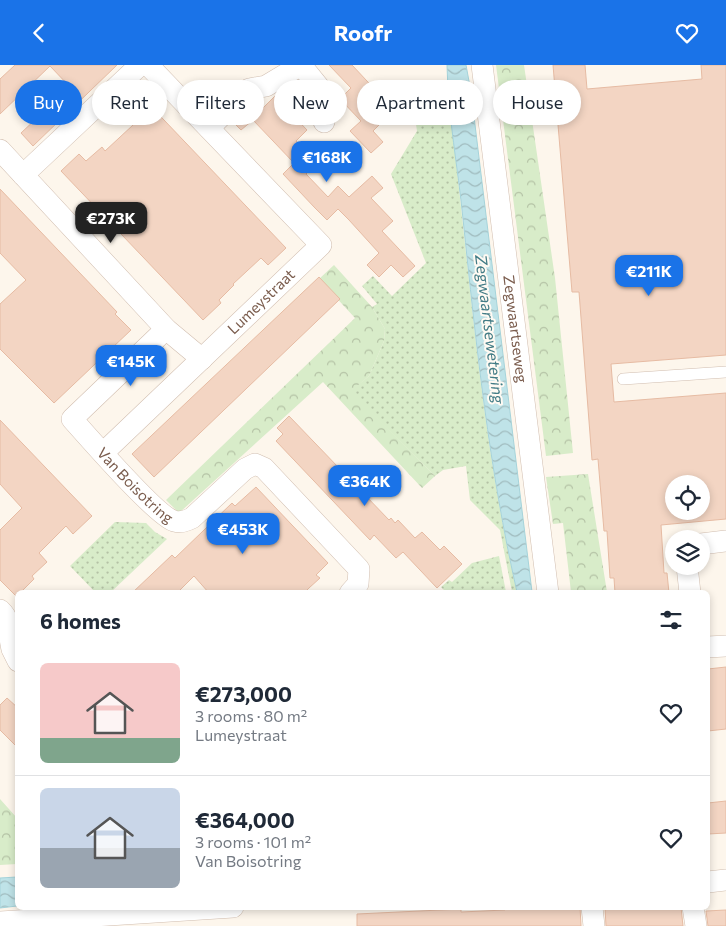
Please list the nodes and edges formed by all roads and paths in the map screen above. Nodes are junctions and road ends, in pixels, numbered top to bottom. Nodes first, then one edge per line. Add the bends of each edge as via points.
1 (140, 65) edge
2 (148, 65) edge
3 (301, 65) edge
4 (482, 65) edge
5 (313, 80) edge
6 (209, 128) junction
7 (0, 150) edge
8 (23, 175) junction
9 (166, 329) junction
10 (202, 359) junction
11 (726, 371) edge
12 (623, 379) dead end
13 (103, 453) junction
14 (726, 541) edge
15 (710, 543) edge
16 (688, 575) edge
17 (353, 590) edge
18 (548, 590) edge
19 (690, 590) edge
20 (1, 611) edge
21 (726, 646) edge
22 (710, 647) edge
23 (15, 654) edge
24 (726, 880) edge
25 (710, 882) edge
26 (212, 910) edge
27 (592, 910) edge
28 (693, 910) edge
29 (151, 919) edge
30 (0, 922) edge
31 (594, 926) edge
32 (696, 926) edge

1 - 8 street
2 - 6 street
3 - 5 street
3 - 6 street via 266,86 249,89
4 - 18 street, Zegwaartseweg
6 - 10 street, Lumeystraat via 322,245
7 - 8 street
8 - 9 street
9 - 10 street
9 - 13 street, Van Boisotring via 72,419
10 - 13 street, Lumeystraat
11 - 12 lane
13 - 17 street, Van Boisotring via 164,516 182,522 192,519 245,469 255,464 264,468 359,569 358,584
14 - 15 street
16 - 19 street
20 - 23 street via 9,626
21 - 22 street
24 - 25 street
26 - 29 street
27 - 31 street
28 - 32 street
29 - 30 street

